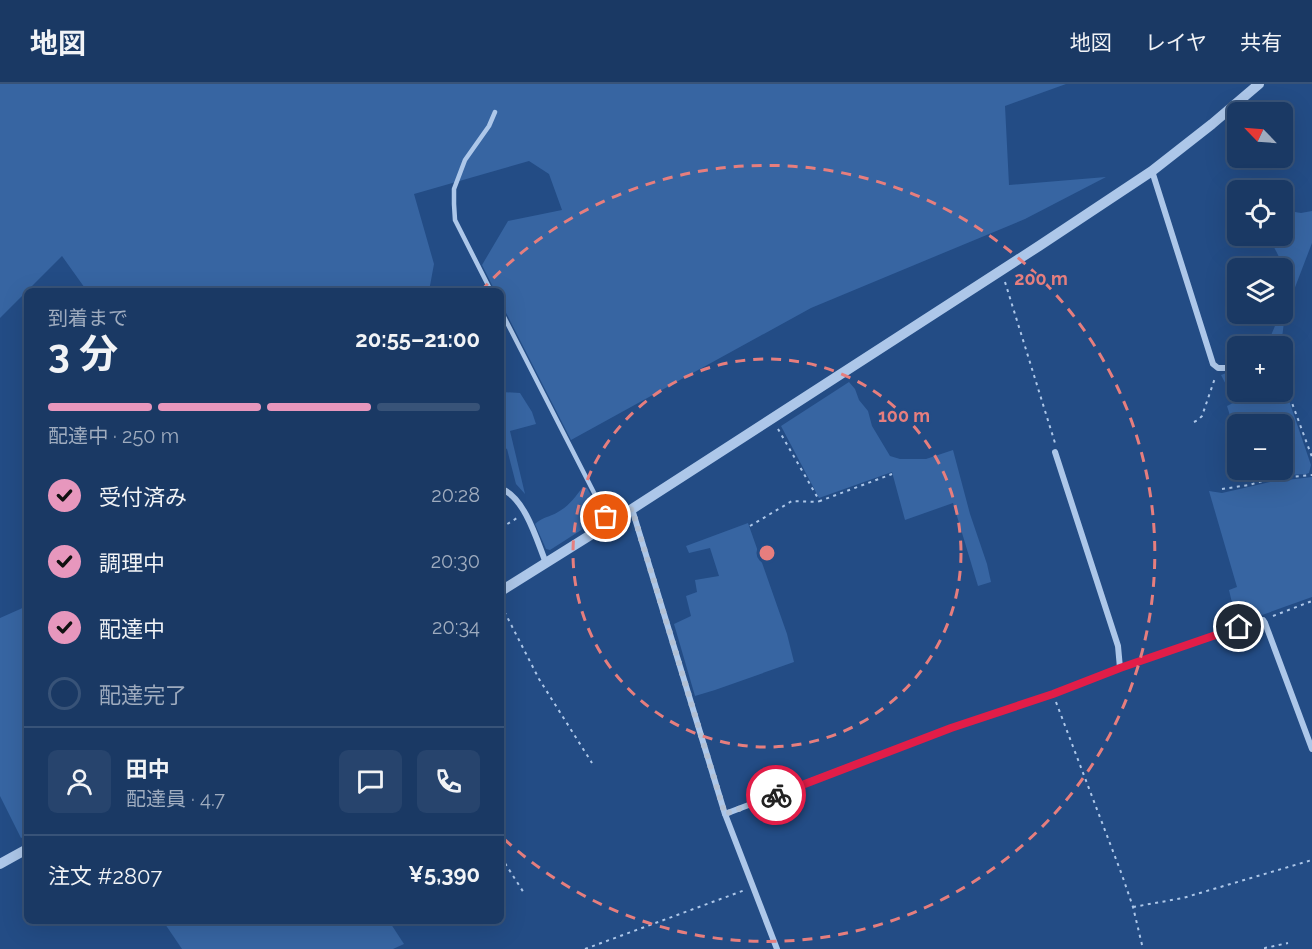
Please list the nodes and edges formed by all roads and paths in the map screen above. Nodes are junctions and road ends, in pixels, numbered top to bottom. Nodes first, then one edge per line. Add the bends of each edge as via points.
1 (1259, 84) edge
2 (495, 112) dead end
3 (1152, 171) junction
4 (1001, 271) junction
5 (489, 288) edge
6 (504, 317) edge
7 (1221, 368) joint
8 (1292, 402) edge
9 (772, 418) junction
10 (1194, 422) dead end
11 (1055, 453) joint
12 (1312, 457) edge
13 (892, 474) dead end
14 (1312, 475) edge
15 (1222, 489) dead end
16 (504, 490) dead end
17 (820, 501) junction
18 (632, 509) junction
19 (525, 514) junction
20 (610, 523) junction
21 (504, 526) edge
22 (750, 526) dead end
23 (546, 563) junction
24 (504, 589) edge
25 (1312, 601) edge
26 (504, 611) edge
27 (1263, 620) junction
28 (1120, 668) junction
29 (1053, 694) junction
30 (1312, 749) edge
31 (592, 764) dead end
32 (725, 814) junction
33 (24, 851) edge
34 (1312, 860) edge
35 (504, 862) edge
36 (0, 864) edge
37 (753, 887) junction
38 (524, 893) dead end
39 (1133, 907) junction
40 (1288, 943) dead end
41 (585, 949) edge
42 (777, 949) edge
43 (1143, 949) edge
44 (1265, 949) edge

1 - 3 street
2 - 5 lane via 465,160 454,189 455,220
3 - 4 street
3 - 7 street via 1213,364
4 - 9 street
4 - 11 path
6 - 20 lane
7 - 10 path via 1202,416
8 - 12 path
9 - 17 path
9 - 18 street
11 - 28 street via 1118,646
13 - 17 path
14 - 15 path
16 - 19 street via 517,500
17 - 22 path via 792,501
18 - 20 street
18 - 32 street
19 - 21 path
19 - 23 street
20 - 23 street
23 - 24 street
25 - 27 path
26 - 31 path via 539,679
27 - 28 street
27 - 30 street
28 - 29 street
29 - 32 street via 951,728
29 - 39 path
32 - 37 street
33 - 36 street
34 - 39 path via 1183,898
35 - 38 path
37 - 41 path
37 - 42 street
39 - 43 path
40 - 44 path

